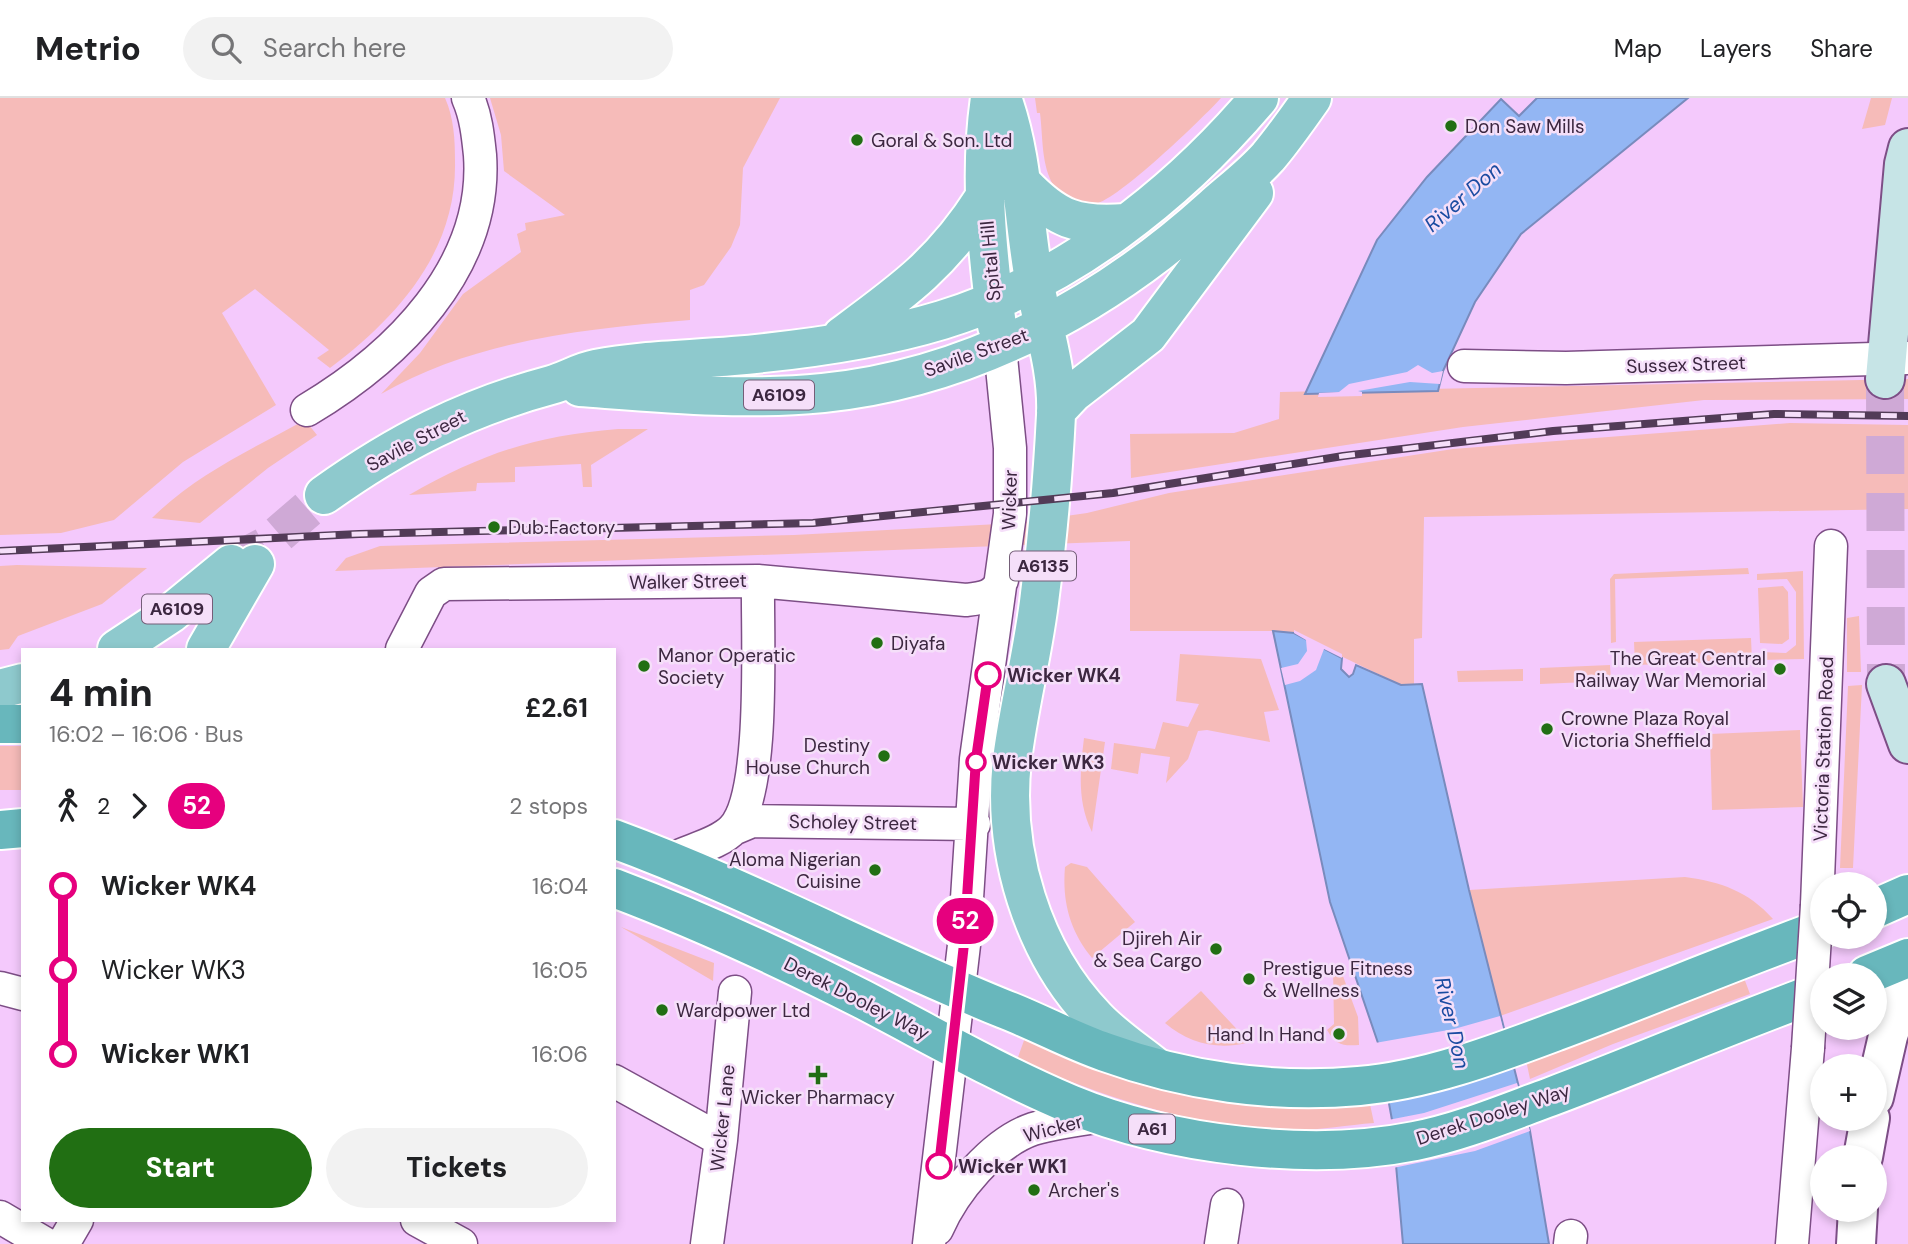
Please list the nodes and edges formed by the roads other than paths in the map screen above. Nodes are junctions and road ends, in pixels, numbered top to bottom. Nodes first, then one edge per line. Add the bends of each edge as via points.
1 (468, 98) edge
2 (990, 98) edge
3 (1002, 98) edge
4 (1259, 98) edge
5 (1312, 98) edge
6 (1908, 148) edge
7 (1266, 159) junction
8 (1023, 184) junction
9 (984, 198) junction
10 (1126, 223) junction
11 (1035, 283) junction
12 (993, 301) junction
13 (1044, 326) junction
14 (831, 343) junction
15 (999, 347) junction
16 (1893, 365) edge
17 (1464, 366) dead end
18 (553, 385) junction
19 (307, 410) dead end
20 (1056, 411) junction
21 (1009, 423) joint
22 (324, 495) tunnel mouth
23 (1831, 546) dead end
24 (1002, 580) junction
25 (758, 581) junction
26 (119, 648) edge
27 (206, 648) edge
28 (403, 648) edge
29 (21, 684) edge
30 (1886, 684) tunnel mouth
31 (0, 689) edge
32 (1018, 719) junction
33 (0, 724) edge
34 (21, 724) edge
35 (1908, 744) edge
36 (974, 824) junction
37 (733, 829) junction
38 (616, 840) edge
39 (670, 860) junction
40 (1820, 872) edge
41 (616, 889) edge
42 (1908, 894) edge
43 (1887, 903) edge
44 (1810, 921) edge
45 (1816, 949) edge
46 (1908, 958) edge
47 (1887, 967) edge
48 (1908, 974) edge
49 (0, 988) edge
50 (735, 992) dead end
51 (958, 992) junction
52 (21, 993) edge
53 (1810, 996) edge
54 (954, 1047) junction
55 (1884, 1054) edge
56 (1153, 1065) junction
57 (616, 1082) edge
58 (1103, 1116) junction
59 (721, 1140) junction
60 (1227, 1205) dead end
61 (0, 1217) edge
62 (76, 1222) edge
63 (421, 1222) edge
64 (1857, 1222) edge
65 (46, 1244) edge
66 (63, 1244) edge
67 (461, 1244) edge
68 (707, 1244) edge
69 (930, 1244) edge
70 (1221, 1244) edge
71 (1792, 1244) edge
72 (1856, 1244) edge

1 - 19 street via 476,121 481,170 470,231 452,272 426,312 399,340 357,379
2 - 9 main road, Spital Hill
3 - 8 main road, A6135 via 1014,132
4 - 10 main road, Savile Street / A6109 via 1195,167
5 - 7 main road, Savile Street / A6109
6 - 16 main road
7 - 13 main road, Savile Street / A6109 via 1140,270
7 - 20 main road via 1262,182 1153,330
8 - 10 main road via 1060,216 1095,225
8 - 11 main road, A6135
9 - 12 main road, Spital Hill
9 - 14 main road, A6109 via 963,232 908,289
10 - 11 main road, Savile Street / A6109
11 - 12 main road, Savile Street / A6109
11 - 13 main road, A6135
12 - 14 main road, Savile Street / A6109 via 926,324
12 - 15 main road, Spital Hill
13 - 15 main road, Savile Street / A6109
13 - 20 main road, A6135
14 - 18 main road, Savile Street / A6109 via 606,367
15 - 18 main road, Savile Street / A6109 via 930,370 825,393 696,396
15 - 21 street, Spital Hill
16 - 17 street, Sussex Street
18 - 22 main road, Savile Street / A6109 via 455,416 383,455
20 - 32 main road, Wicker / A6135 via 1040,594
21 - 24 street, Wicker via 1010,514
23 - 40 street, Victoria Station Road
24 - 25 street, Walker Street via 986,598 966,600
24 - 36 street, Wicker via 976,759
25 - 28 street, Walker Street via 444,584 431,593
25 - 37 street via 752,779 746,810
26 - 27 main road, A6109 via 243,564
29 - 31 main road
30 - 35 main road
32 - 36 street
32 - 56 main road, Wicker via 1010,820 1032,914 1074,992 1097,1020
33 - 34 highway
36 - 37 street, Scholey Street via 752,821
36 - 51 street, Wicker
37 - 39 street
38 - 39 highway
39 - 51 highway
41 - 54 highway, Derek Dooley Way / A61 via 720,929
42 - 43 highway
44 - 56 highway via 1524,1044 1446,1069 1318,1089 1226,1084
45 - 71 street, Victoria Station Road, bridge
46 - 47 highway
48 - 55 street
49 - 52 street
50 - 59 street, Wicker Lane
51 - 54 street, Wicker
51 - 56 highway via 1104,1052
53 - 58 highway, Derek Dooley Way / A61 via 1436,1136 1306,1149 1196,1139
54 - 58 highway, Derek Dooley Way / A61 via 1016,1080
54 - 69 street, Wicker
57 - 59 street
58 - 69 street, Wicker via 1039,1128 995,1153 957,1194
59 - 68 street, Wicker Lane
60 - 70 street
61 - 65 street
62 - 66 street
63 - 67 street
64 - 72 street

